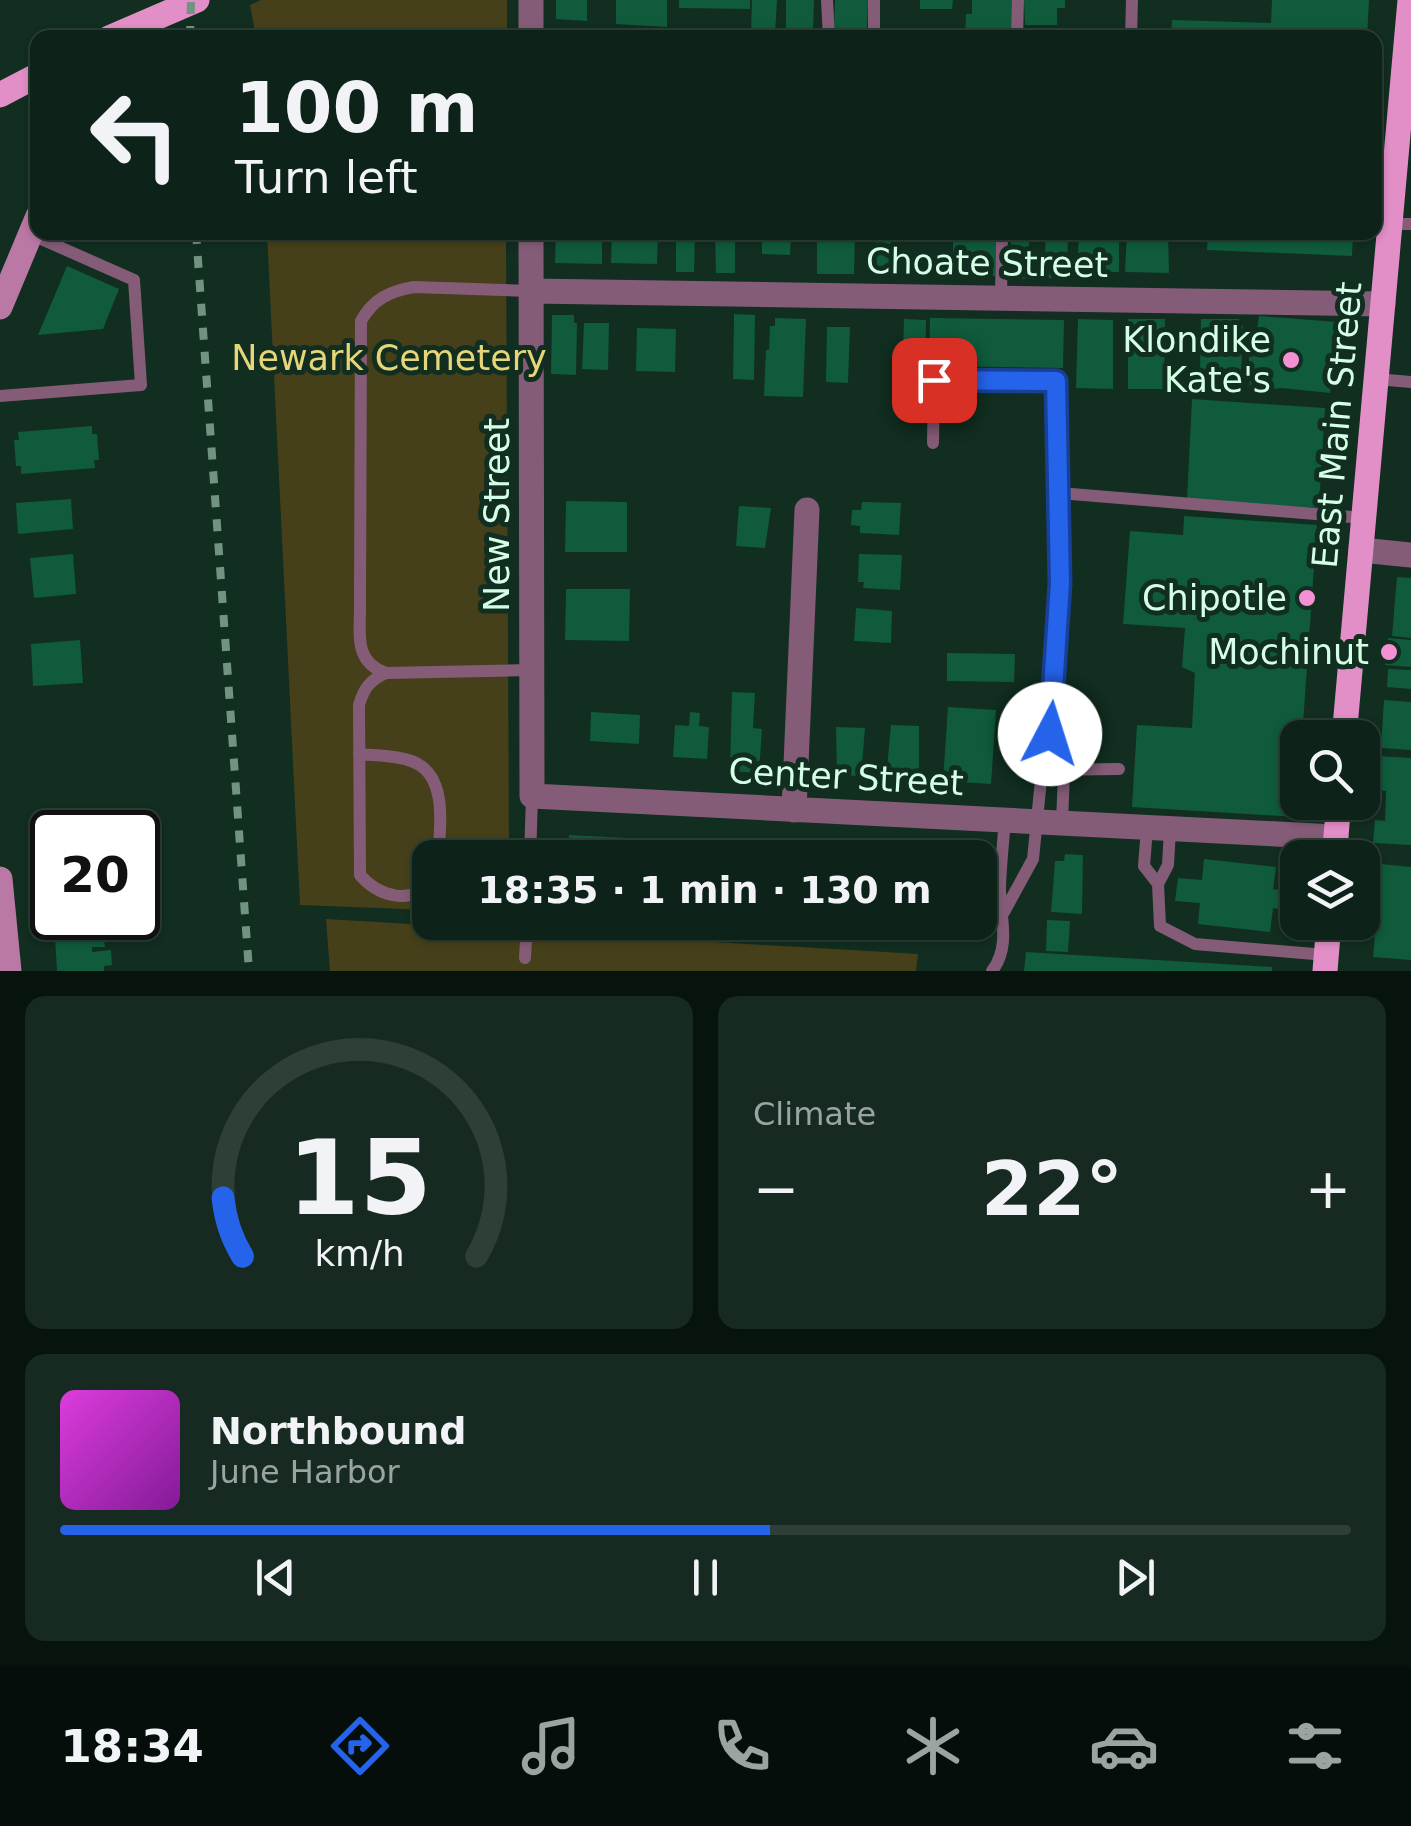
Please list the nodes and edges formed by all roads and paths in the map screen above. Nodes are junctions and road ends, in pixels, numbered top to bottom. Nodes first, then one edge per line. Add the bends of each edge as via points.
1 (197, 0) edge
2 (531, 0) edge
3 (827, 0) edge
4 (874, 0) edge
5 (1018, 0) edge
6 (1132, 0) edge
7 (1410, 0) edge
8 (127, 30) edge
9 (531, 30) edge
10 (829, 30) edge
11 (874, 30) edge
12 (1017, 30) edge
13 (1131, 30) edge
14 (30, 79) edge
15 (0, 96) edge
16 (1400, 224) edge
17 (30, 235) edge
18 (61, 240) edge
19 (531, 240) edge
20 (1002, 240) edge
21 (531, 291) junction
22 (1001, 298) junction
23 (1383, 304) junction
24 (0, 307) edge
25 (1376, 379) junction
26 (1411, 382) edge
27 (0, 396) edge
28 (933, 443) dead end
29 (1059, 493) junction
30 (807, 510) dead end
31 (1364, 518) junction
32 (1361, 550) junction
33 (1411, 555) edge
34 (532, 670) junction
35 (386, 672) junction
36 (1346, 720) edge
37 (359, 754) junction
38 (1042, 770) junction
39 (1119, 770) dead end
40 (1064, 772) junction
41 (532, 796) junction
42 (794, 810) junction
43 (1004, 820) junction
44 (1050, 823) junction
45 (1158, 828) junction
46 (438, 840) edge
47 (531, 840) edge
48 (1280, 841) edge
49 (0, 879) edge
50 (1158, 884) junction
51 (412, 895) edge
52 (1004, 912) junction
53 (526, 940) edge
54 (525, 958) dead end
55 (1325, 963) edge
56 (8, 971) edge
57 (992, 971) edge

1 - 8 main road
2 - 9 street
3 - 10 lane
4 - 11 lane
5 - 12 lane
6 - 13 lane
7 - 16 main road, East Main Street
14 - 15 main road
16 - 23 main road, East Main Street
17 - 24 main road
18 - 27 lane via 134,280 141,386
19 - 21 street, New Street
20 - 22 lane
21 - 22 street, Choate Street
21 - 34 street, New Street
21 - 35 lane via 396,290 361,321 360,648 365,662
22 - 23 street, Choate Street
23 - 25 main road, East Main Street
25 - 26 lane
25 - 31 main road, East Main Street
28 - 29 lane via 934,380 1056,381
29 - 31 lane
29 - 38 lane via 1055,694
30 - 42 street
31 - 32 main road, East Main Street
32 - 33 street
32 - 36 main road, East Main Street
34 - 35 lane
34 - 41 street, New Street
35 - 37 lane via 363,690
37 - 46 lane via 422,766 434,784
37 - 51 lane via 360,876 370,888
38 - 40 lane
38 - 44 lane
39 - 40 lane
40 - 44 lane
41 - 42 street, Center Street
41 - 47 lane
42 - 43 street, Center Street
43 - 44 street, Center Street
43 - 52 lane
44 - 45 street, Center Street
44 - 52 lane
45 - 48 street, Center Street
45 - 50 lane via 1168,865
45 - 50 lane via 1144,866
49 - 56 main road
50 - 55 lane via 1160,926 1195,944
52 - 57 lane via 1002,952
53 - 54 lane

